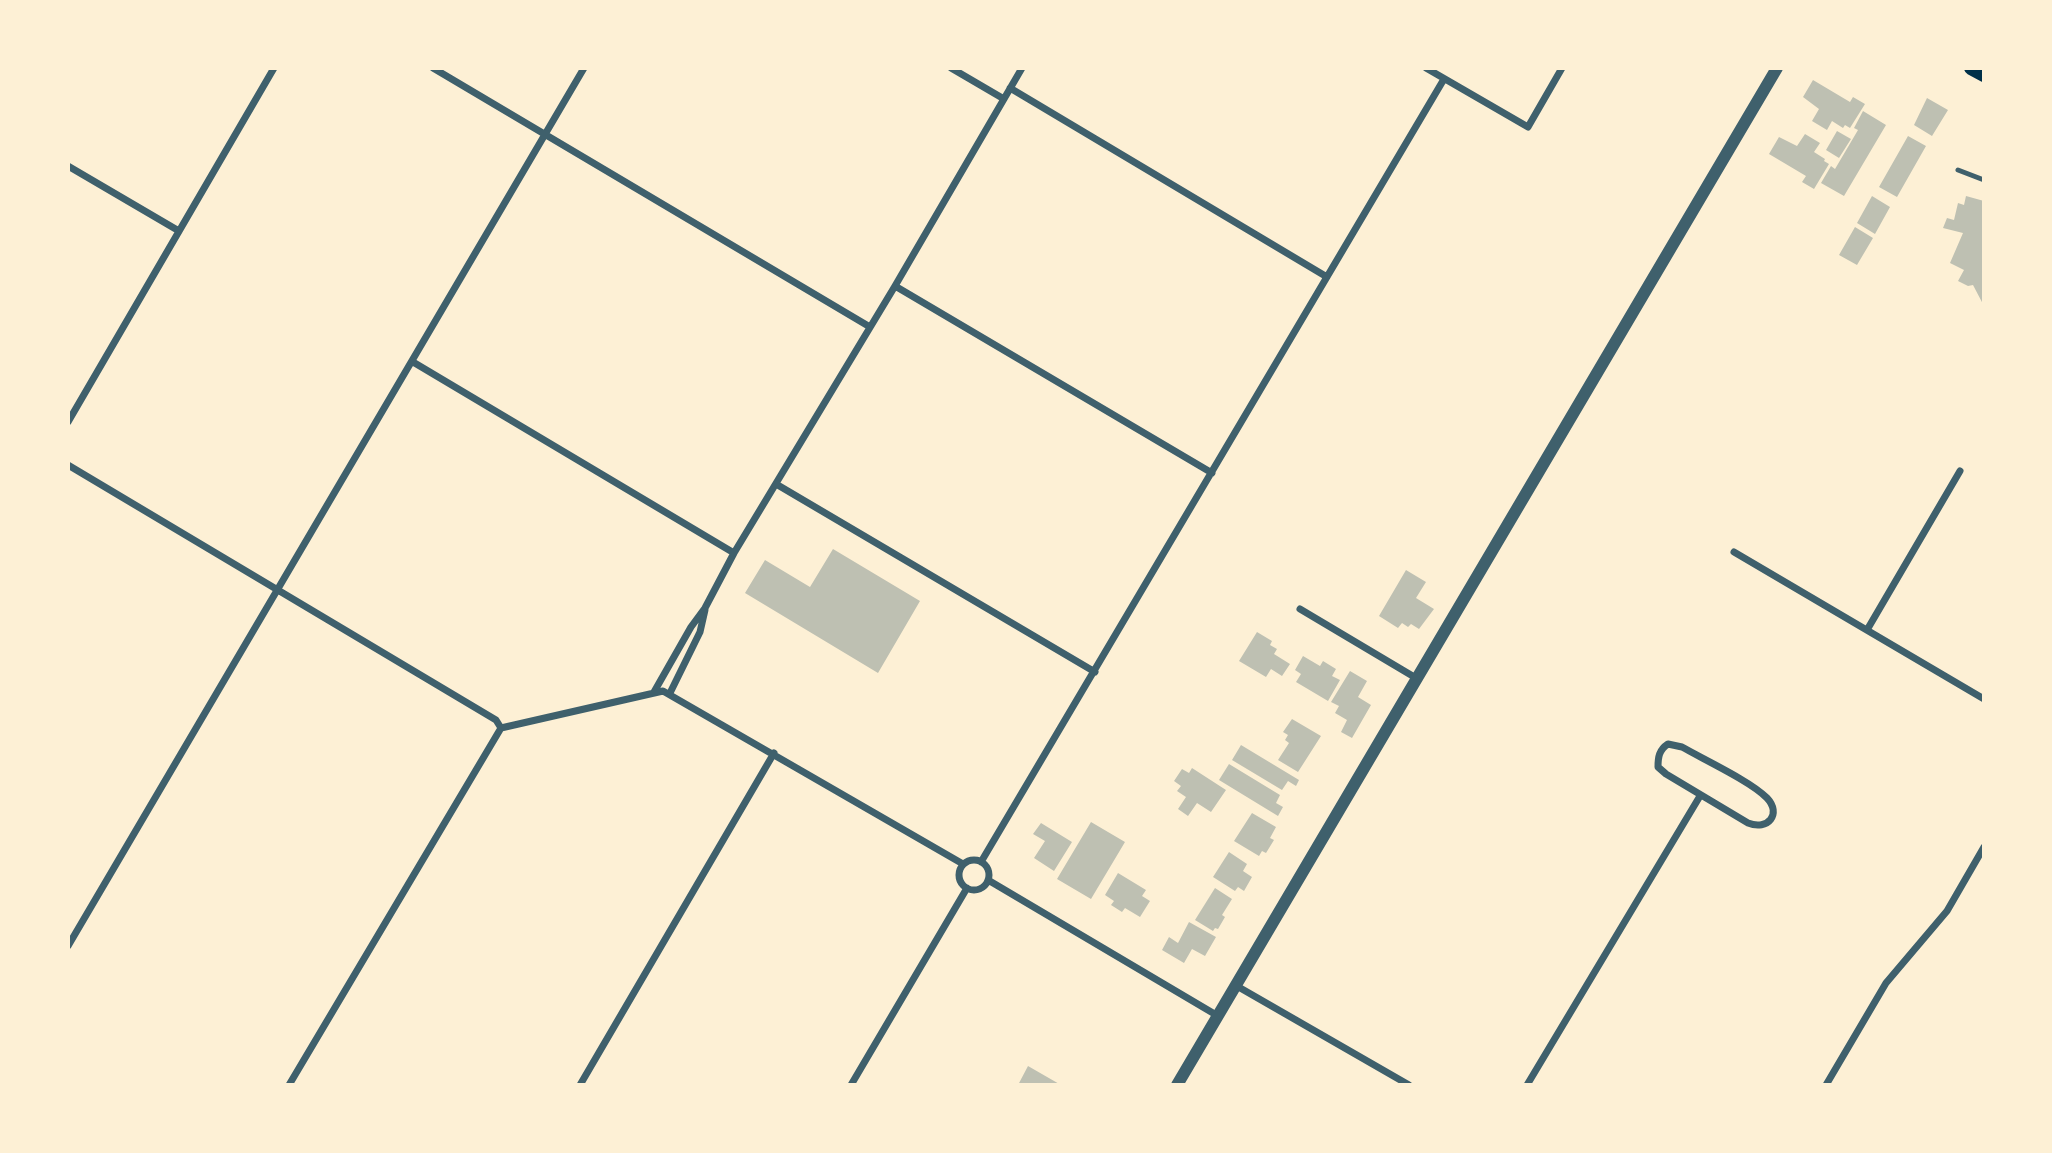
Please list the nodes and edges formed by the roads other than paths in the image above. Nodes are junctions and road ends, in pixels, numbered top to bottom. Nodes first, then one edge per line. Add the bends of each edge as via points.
1 (274, 68) edge
2 (433, 68) edge
3 (584, 68) edge
4 (951, 68) edge
5 (1022, 68) edge
6 (1426, 68) edge
7 (1563, 68) edge
8 (1777, 68) edge
9 (1971, 68) edge
10 (1984, 75) edge
11 (1444, 79) junction
12 (1010, 88) junction
13 (1004, 99) junction
14 (545, 134) junction
15 (68, 166) edge
16 (1958, 170) dead end
17 (1984, 180) edge
18 (180, 231) junction
19 (1327, 277) junction
20 (895, 286) junction
21 (870, 327) junction
22 (412, 362) junction
23 (68, 422) edge
24 (68, 465) edge
25 (1960, 471) dead end
26 (1212, 473) junction
27 (776, 484) junction
28 (1734, 552) dead end
29 (734, 553) junction
30 (277, 587) junction
31 (705, 608) junction
32 (1300, 609) dead end
33 (1867, 630) junction
34 (1095, 672) junction
35 (1416, 678) junction
36 (654, 692) junction
37 (670, 693) junction
38 (1984, 699) edge
39 (501, 728) junction
40 (775, 754) junction
41 (1700, 796) junction
42 (1984, 847) edge
43 (982, 862) junction
44 (963, 864) junction
45 (988, 880) junction
46 (967, 888) junction
47 (68, 947) edge
48 (1235, 985) junction
49 (1218, 1016) junction
50 (291, 1082) edge
51 (302, 1085) edge
52 (580, 1085) edge
53 (850, 1085) edge
54 (1177, 1085) edge
55 (1409, 1085) edge
56 (1527, 1085) edge
57 (1826, 1085) edge

1 - 18 street
2 - 14 street
3 - 14 street
4 - 13 street
5 - 12 street
6 - 11 street
7 - 11 street via 1528,127
8 - 35 street
9 - 10 main road
11 - 19 street
12 - 13 street
12 - 19 street
13 - 20 street
14 - 21 street
14 - 22 street
15 - 18 street
16 - 17 lane
18 - 23 street
19 - 26 street
20 - 21 street
20 - 26 street
21 - 27 street
22 - 29 street
22 - 30 street
24 - 30 street
25 - 33 street
26 - 34 street
27 - 29 street
27 - 34 street
28 - 33 street
29 - 31 street
30 - 39 street via 496,720
30 - 47 street
31 - 36 street
31 - 37 street via 700,632
32 - 35 street
33 - 38 street
34 - 43 street
35 - 48 street
36 - 37 street
36 - 39 street
37 - 40 street
39 - 50 street
40 - 44 street
40 - 52 street
41 - 41 street via 1658,767 1662,748 1668,744 1682,747 1761,793 1773,806 1773,814 1764,826 1756,826
41 - 56 street
42 - 57 street via 1947,911 1886,983
43 - 44 street
43 - 45 street
44 - 46 street via 959,880
45 - 46 street via 977,890
45 - 49 street
46 - 53 street
48 - 49 street
48 - 55 street
49 - 54 street
50 - 51 street

